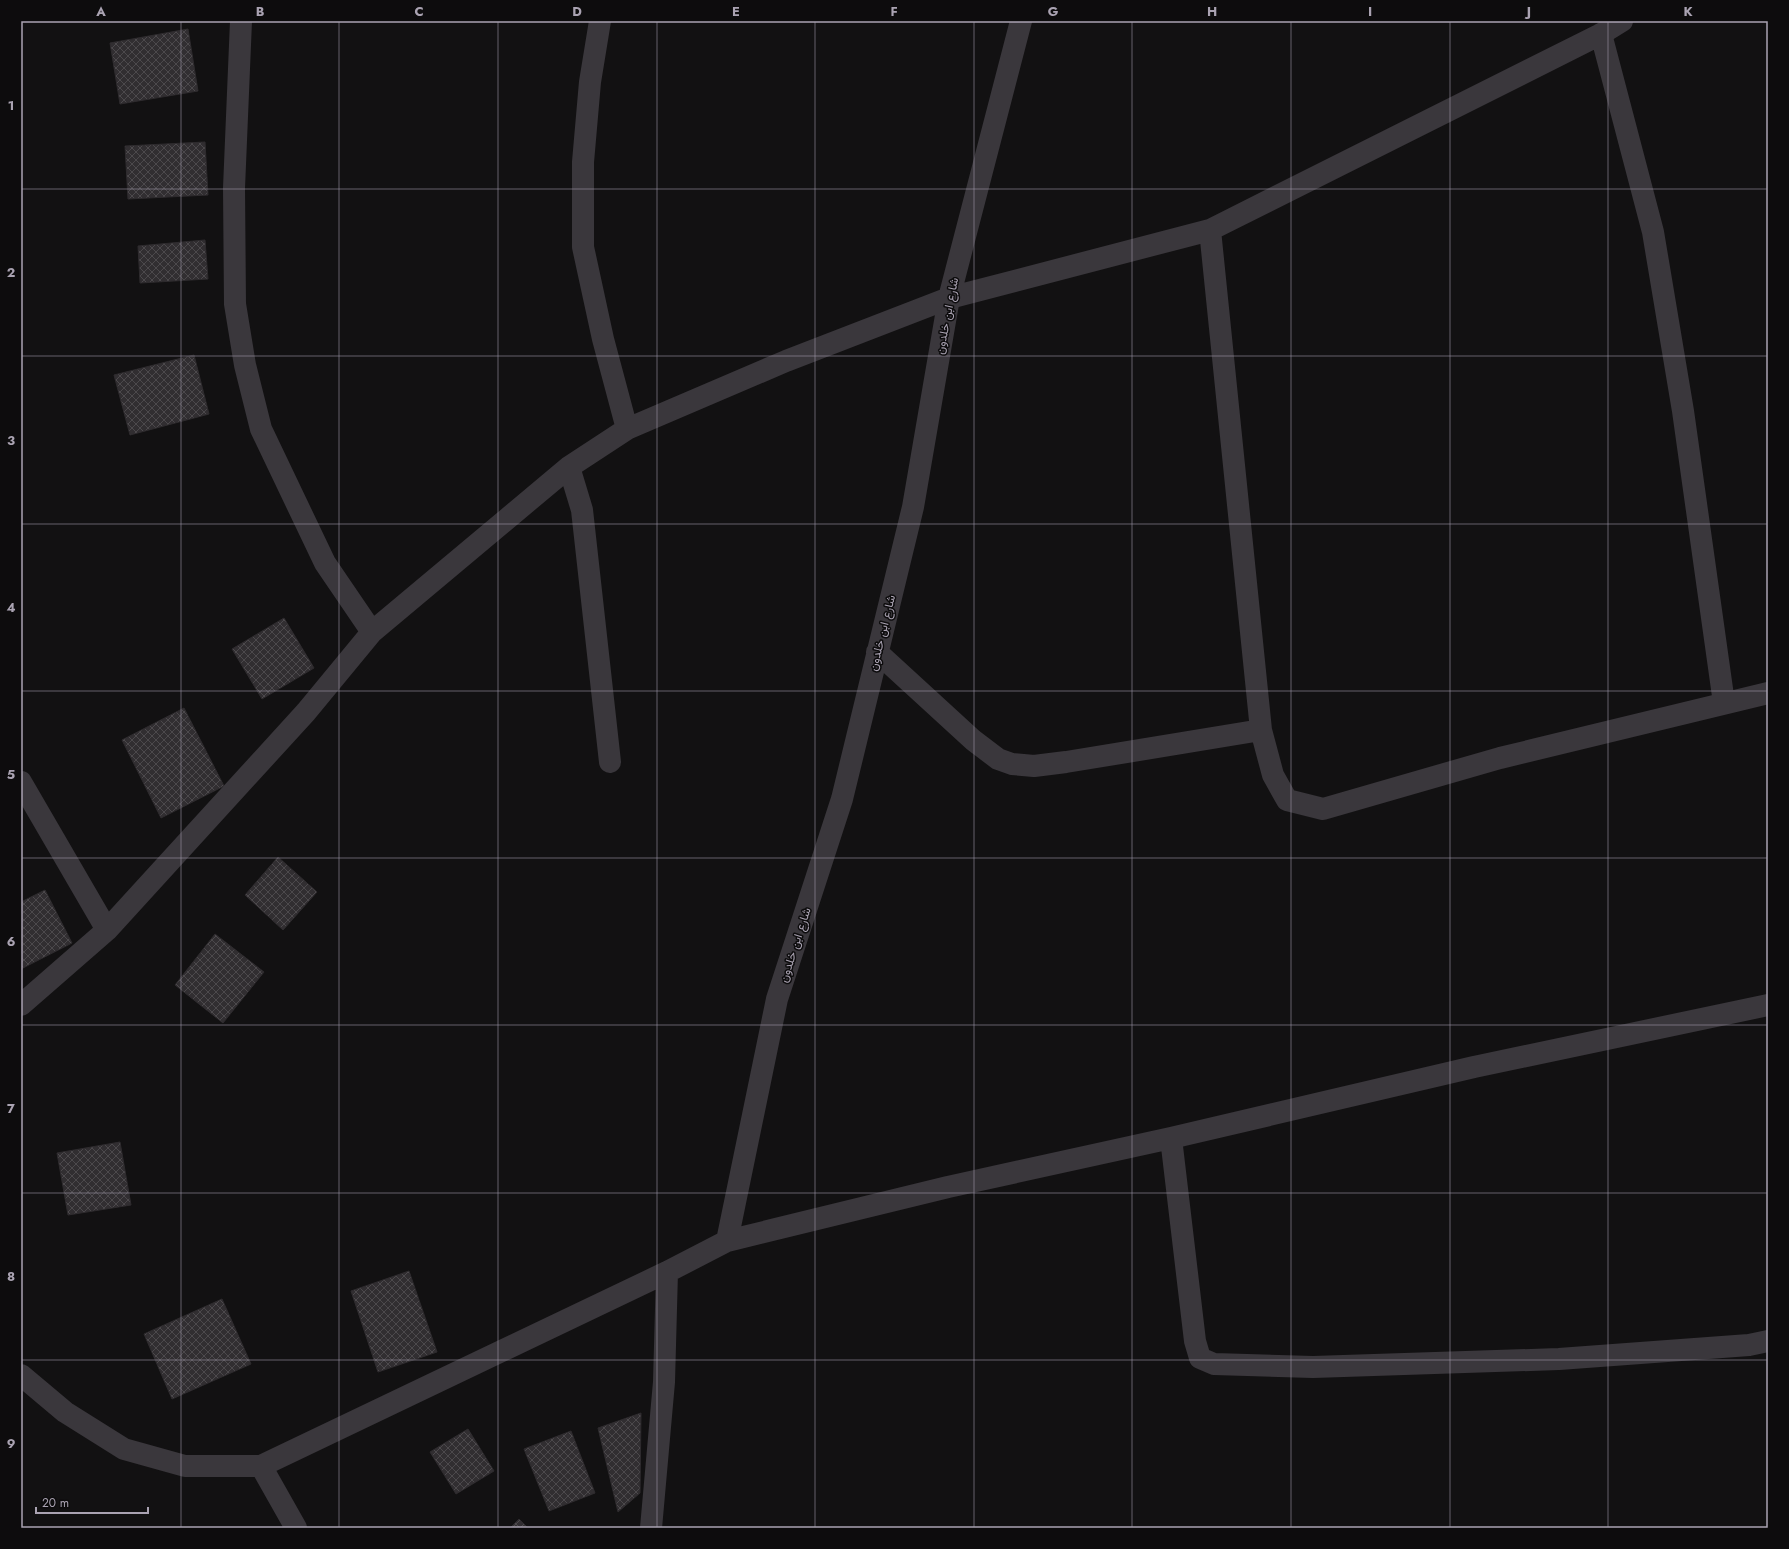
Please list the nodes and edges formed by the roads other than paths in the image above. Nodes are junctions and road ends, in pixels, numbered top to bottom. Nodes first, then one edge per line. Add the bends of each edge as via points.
1 (241, 21) edge
2 (600, 21) edge
3 (1021, 21) edge
4 (1622, 21) edge
5 (1601, 34) junction
6 (1210, 230) junction
7 (949, 298) junction
8 (627, 428) junction
9 (569, 467) junction
10 (372, 632) junction
11 (878, 652) junction
12 (1768, 693) edge
13 (1724, 703) junction
14 (1261, 730) junction
15 (610, 762) dead end
16 (21, 782) edge
17 (107, 930) junction
18 (21, 1005) edge
19 (1768, 1005) edge
20 (1171, 1138) junction
21 (727, 1241) junction
22 (666, 1272) junction
23 (1768, 1341) edge
24 (21, 1375) edge
25 (261, 1466) junction
26 (296, 1528) edge
27 (652, 1528) edge

1 - 10 street via 234,188 235,304 245,365 261,429 325,563
2 - 8 street via 590,82 583,162 583,247 603,339
3 - 7 street, شارع ابن خلدون
4 - 5 street
5 - 6 street
5 - 13 street via 1653,232 1683,411
6 - 7 street
6 - 14 street
7 - 8 street via 786,361
7 - 11 street, شارع ابن خلدون via 913,507
8 - 9 street
9 - 10 street
9 - 15 street via 582,510
10 - 17 street via 306,712
11 - 14 street via 973,740 998,759 1012,764 1050,764
11 - 21 street, شارع ابن خلدون via 842,799 777,999
12 - 13 street
13 - 14 street via 1500,758 1322,809 1287,800 1273,775
16 - 17 street
17 - 18 street
19 - 20 street via 1474,1067
20 - 21 street via 948,1187
20 - 23 street via 1195,1341 1200,1358 1214,1364 1313,1367 1559,1359 1749,1345
21 - 22 street
22 - 25 street
22 - 27 street via 664,1382
24 - 25 street via 65,1412 124,1449 185,1466
25 - 26 street

